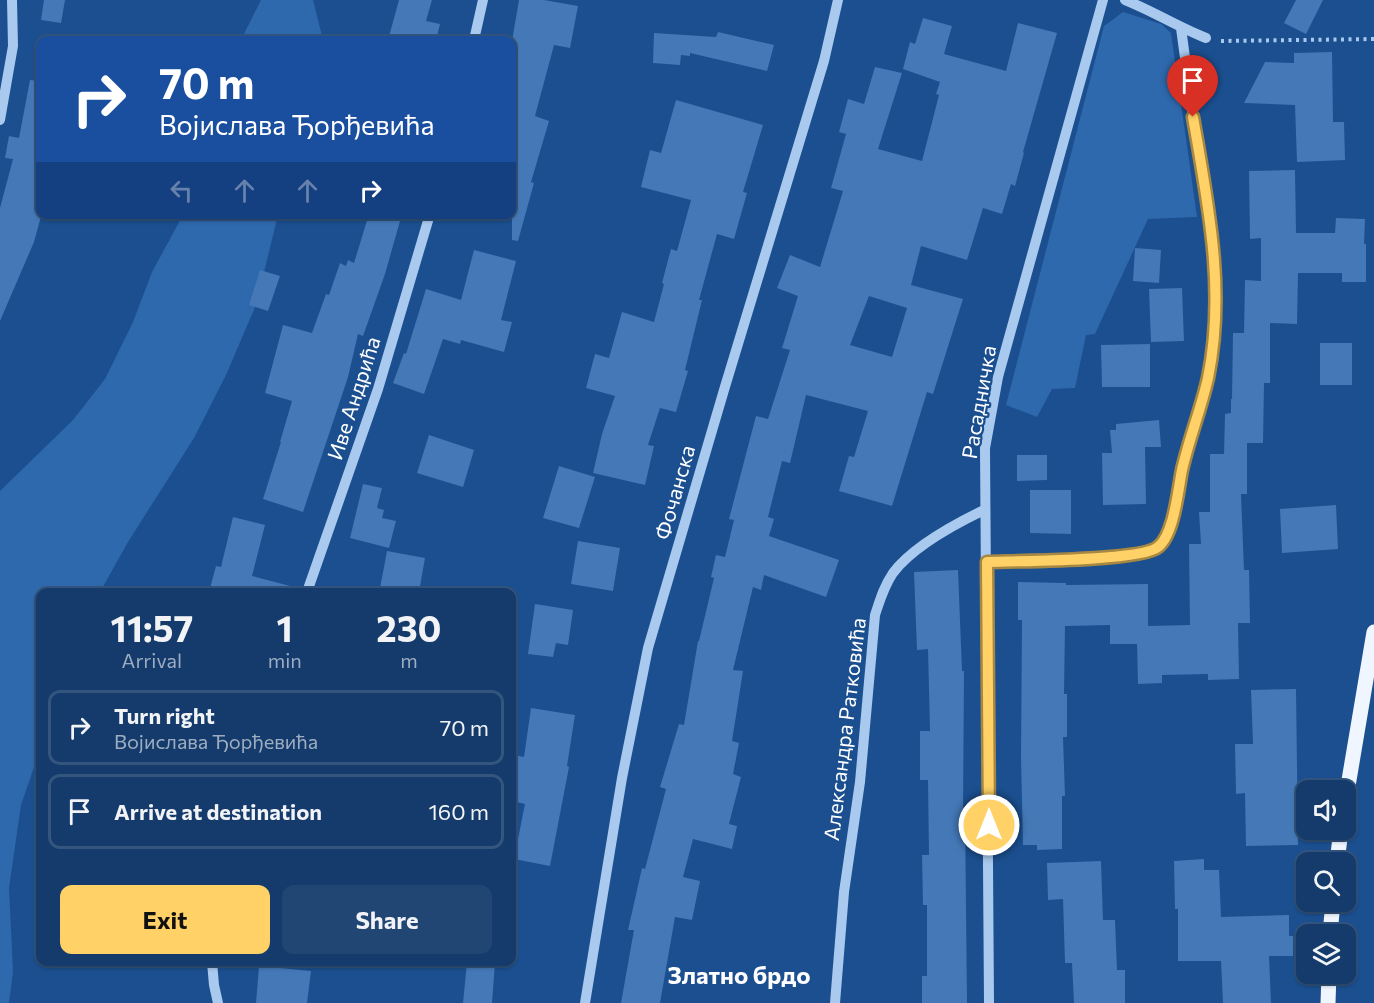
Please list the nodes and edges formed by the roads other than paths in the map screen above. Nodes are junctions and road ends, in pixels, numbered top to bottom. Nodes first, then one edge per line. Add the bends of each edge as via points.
1 (12, 0) edge
2 (483, 0) edge
3 (838, 0) edge
4 (1102, 0) edge
5 (1125, 0) edge
6 (1181, 28) junction
7 (475, 36) edge
8 (1206, 38) road end
9 (0, 120) edge
10 (429, 219) edge
11 (984, 510) junction
12 (987, 562) junction
13 (309, 588) edge
14 (1374, 632) edge
15 (1349, 780) edge
16 (212, 966) edge
17 (1329, 984) edge
18 (218, 1003) edge
19 (585, 1003) edge
20 (835, 1003) edge
21 (989, 1003) edge
22 (1328, 1003) edge

1 - 9 street via 13,46
2 - 7 street
3 - 19 street, Фочанска via 824,61 648,648
4 - 11 street, Расадничка via 998,377 985,448
5 - 6 street
6 - 8 street
6 - 12 street via 1213,230 1217,306 1208,378 1168,535 1158,548 1145,554
10 - 13 street, Иве Андрића via 378,389
11 - 12 street, Расадничка
11 - 20 street, Александра Ратковића via 961,521 903,562 886,584 875,615
12 - 21 street, Расадничка
14 - 15 main road
16 - 18 street
17 - 22 main road

